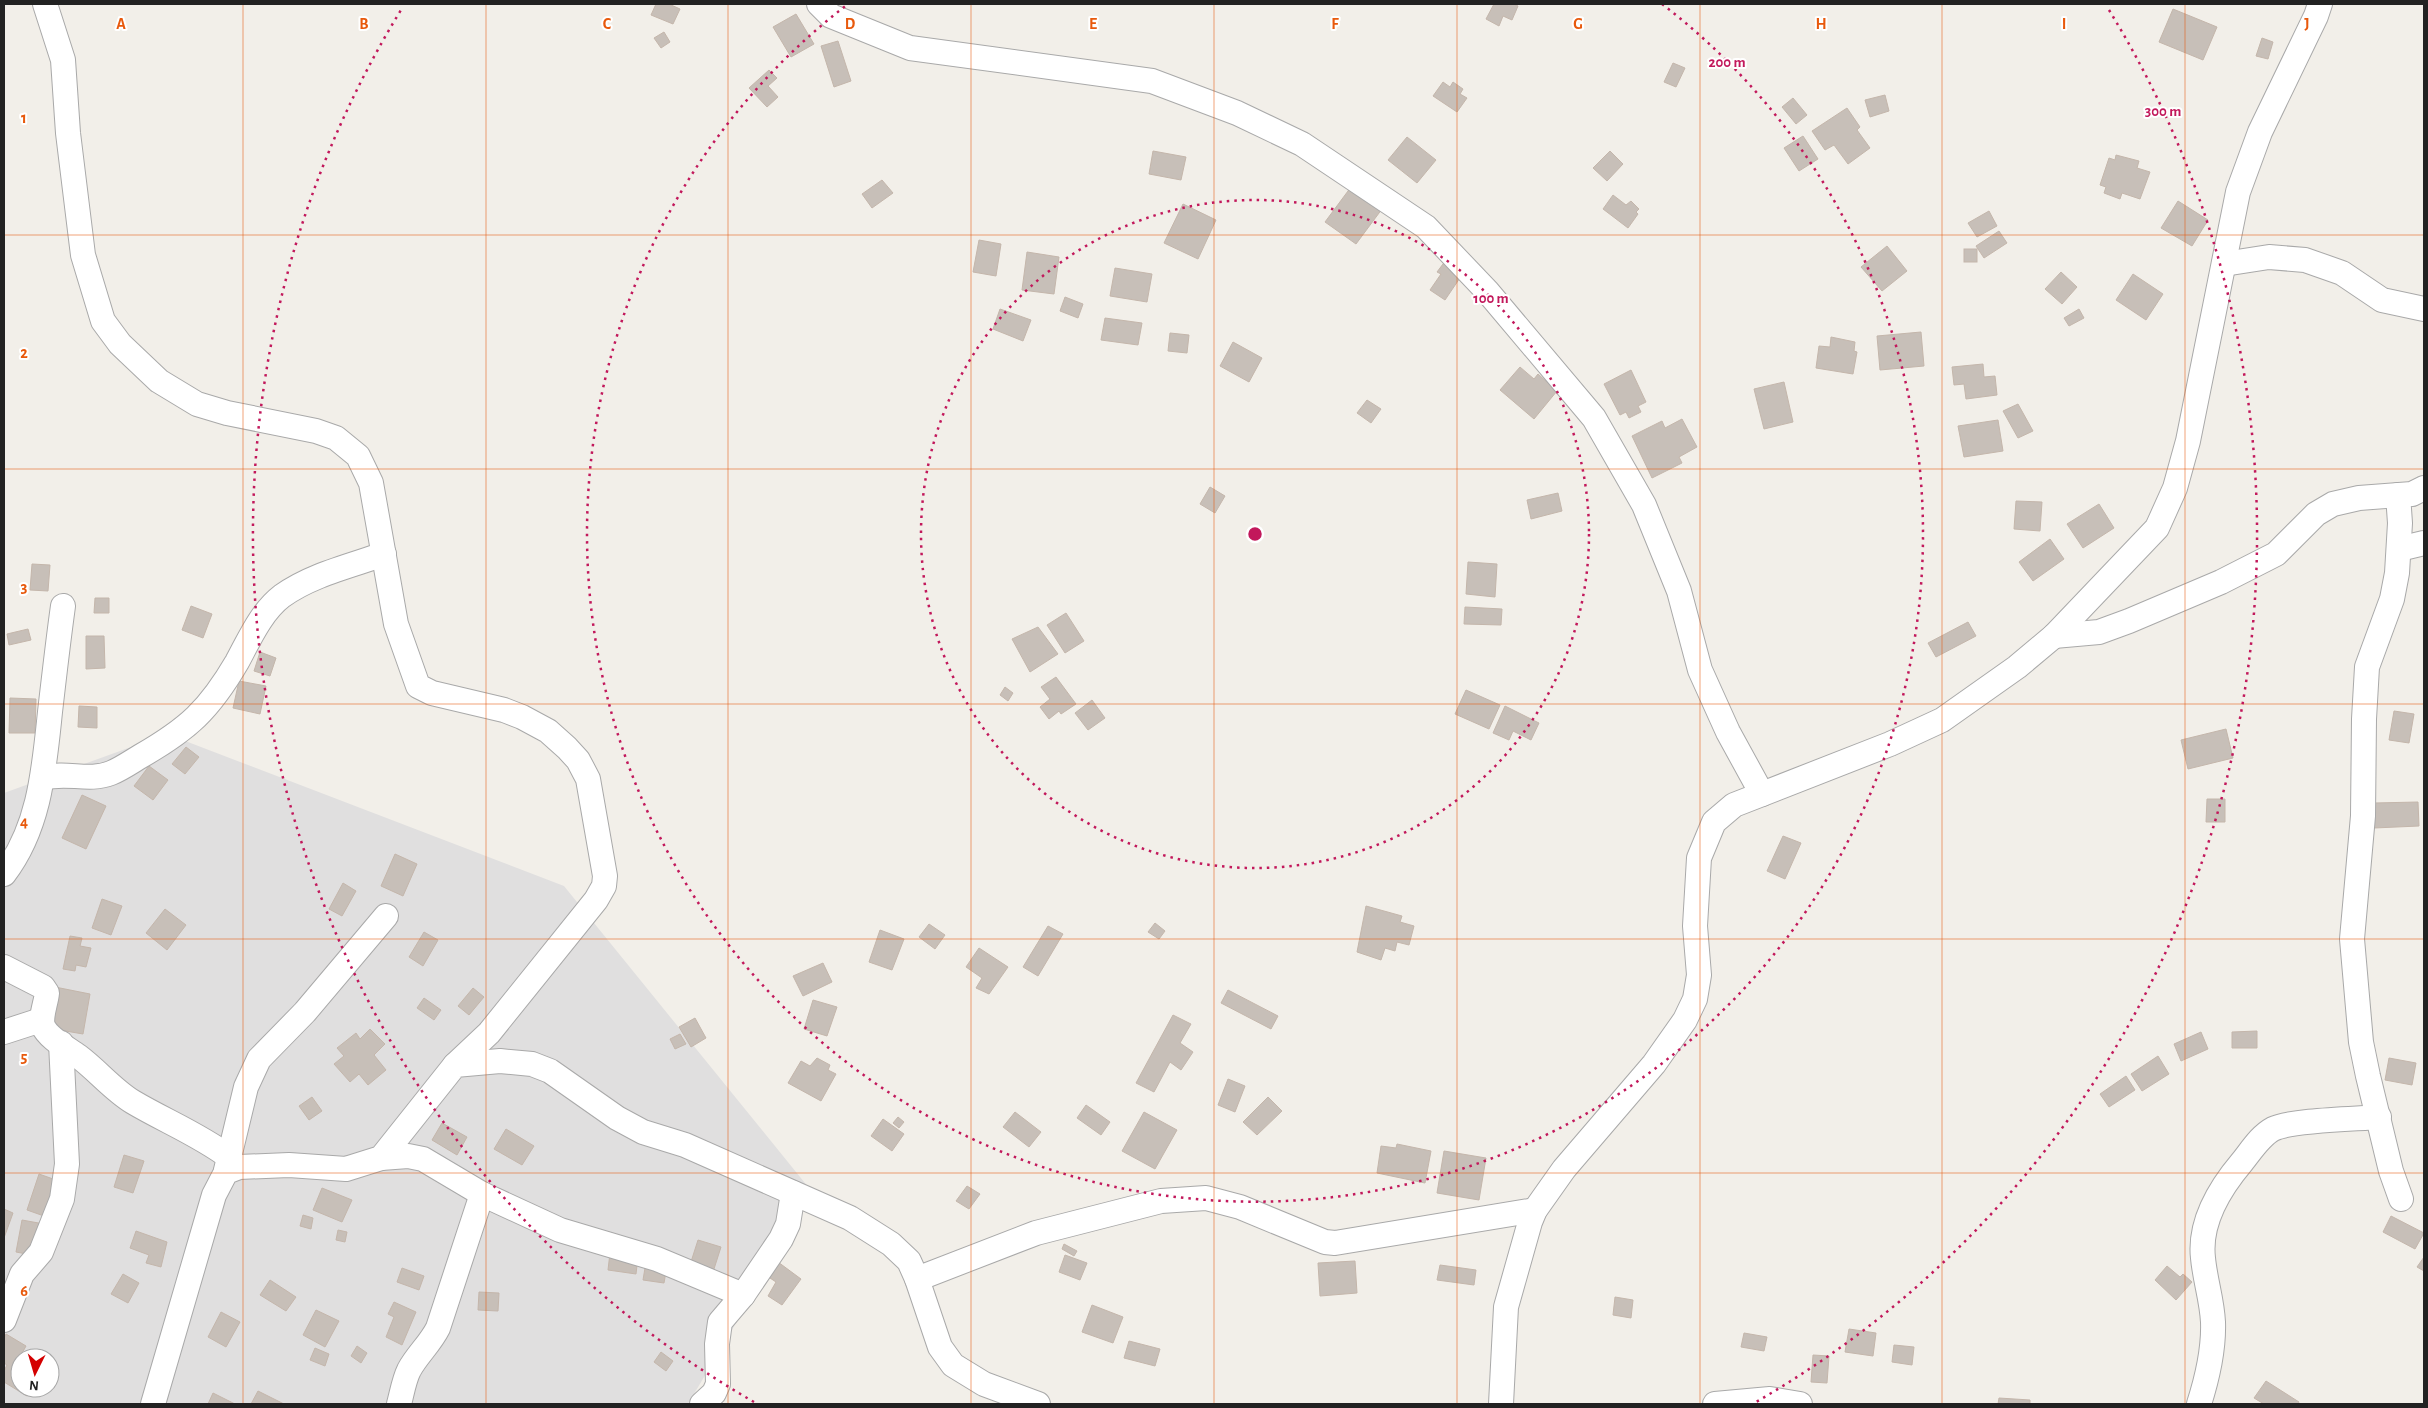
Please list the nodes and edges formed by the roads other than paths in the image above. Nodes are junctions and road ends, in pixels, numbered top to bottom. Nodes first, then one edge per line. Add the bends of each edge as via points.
1 (45, 4) edge
2 (819, 4) edge
3 (2320, 4) edge
4 (846, 13) edge
5 (2224, 264) junction
6 (2424, 309) edge
7 (2424, 488) edge
8 (2398, 495) junction
9 (2424, 543) edge
10 (2399, 549) junction
11 (384, 554) junction
12 (63, 606) dead end
13 (2054, 636) junction
14 (43, 778) junction
15 (1762, 794) junction
16 (4, 874) edge
17 (386, 916) dead end
18 (4, 967) edge
19 (41, 1020) junction
20 (4, 1032) edge
21 (61, 1043) junction
22 (455, 1065) junction
23 (2379, 1117) junction
24 (381, 1158) junction
25 (228, 1164) junction
26 (793, 1193) junction
27 (482, 1194) junction
28 (2401, 1198) dead end
29 (1535, 1210) junction
30 (917, 1279) junction
31 (743, 1295) junction
32 (4, 1320) edge
33 (153, 1404) edge
34 (398, 1404) edge
35 (702, 1404) edge
36 (1038, 1404) edge
37 (1501, 1404) edge
38 (1715, 1404) edge
39 (1800, 1404) edge
40 (2199, 1404) edge

1 - 11 street via 63,60 83,255 103,321 120,344 159,381 197,404 316,431 336,438 358,456 371,483
2 - 4 street via 831,16
3 - 5 street via 2256,140 2238,192
4 - 15 street via 910,48 1152,81 1237,113 1302,144 1426,227 1487,291 1594,418 1644,505 1679,591 1700,670 1728,732
5 - 6 street via 2269,257 2305,260 2342,273 2382,300
5 - 13 street via 2188,441 2175,488 2157,528
7 - 8 street via 2412,494
8 - 10 street
8 - 13 street via 2333,504 2316,514 2276,554 2229,578 2099,632
9 - 10 street
10 - 23 street via 2392,599 2368,667 2363,816 2352,939 2362,1042
11 - 14 street via 311,580 281,597 262,618 219,692 190,725 112,772 96,778 65,775
11 - 22 street via 396,624 418,686 432,693 522,717 548,731 567,748 588,779 605,876 604,886 596,900 489,1033
12 - 14 street
13 - 15 street via 2017,667 1942,720
14 - 16 street via 31,825 18,856
15 - 29 street via 1734,804 1714,822 1699,858 1695,926 1699,975 1695,999 1684,1020 1654,1064 1564,1169
17 - 25 street via 305,1012 259,1059 246,1087
18 - 19 street via 43,987 47,993
19 - 20 street
19 - 21 street via 44,1029
21 - 25 street via 131,1101 210,1142
21 - 32 street via 67,1164 62,1199 41,1252 22,1274
22 - 24 street
22 - 26 street via 532,1064 550,1071 617,1118 643,1132 685,1145
23 - 28 street via 2391,1171
23 - 40 street via 2273,1129 2235,1170 2213,1206 2203,1240 2213,1323 2208,1369
24 - 25 street via 346,1169 289,1165 239,1167
24 - 27 street via 408,1156 422,1159
25 - 33 street via 214,1195
26 - 30 street via 850,1218 892,1244 909,1261
26 - 31 street via 788,1224 781,1239
27 - 31 street via 560,1230 657,1259
27 - 34 street via 438,1328 432,1342 408,1372
29 - 30 street via 1334,1243 1240,1207 1206,1198 1162,1201 1036,1234
29 - 37 street via 1506,1307
30 - 36 street via 940,1347 953,1365 984,1384
31 - 35 street via 720,1322 718,1384
38 - 39 street via 1770,1399

